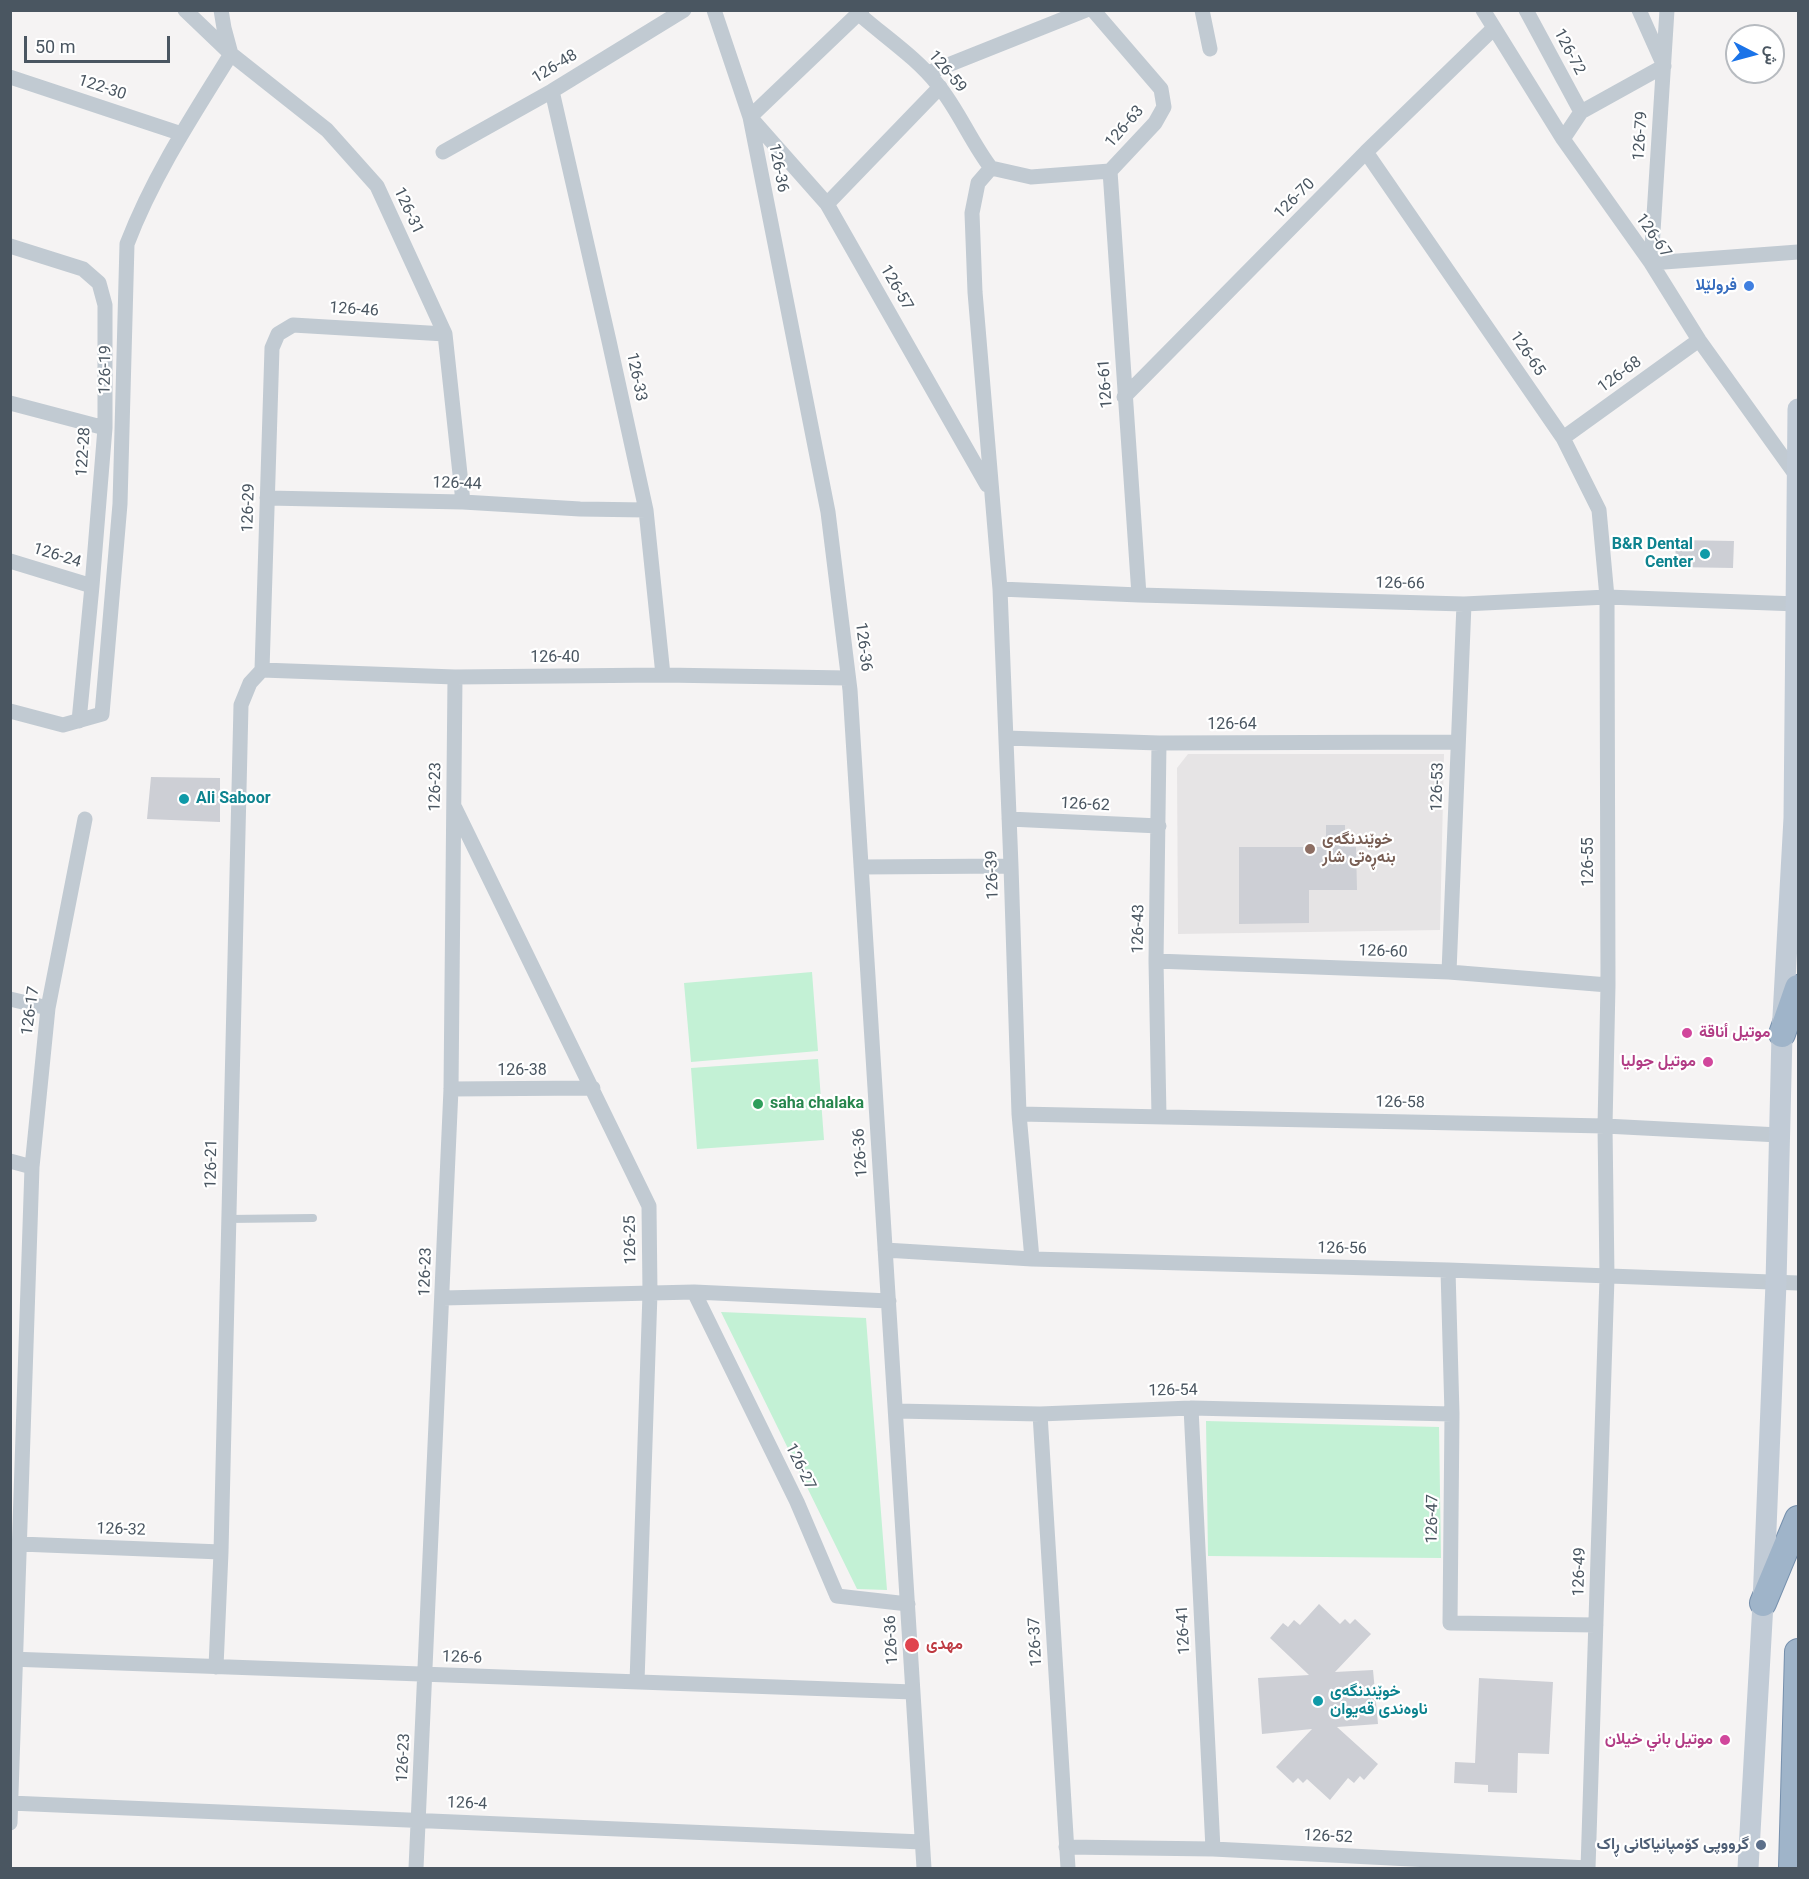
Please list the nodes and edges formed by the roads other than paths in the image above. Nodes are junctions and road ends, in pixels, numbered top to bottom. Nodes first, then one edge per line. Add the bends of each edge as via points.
1 (185, 10) edge
2 (221, 10) edge
3 (684, 10) edge
4 (714, 10) edge
5 (1086, 10) edge
6 (1093, 10) edge
7 (1202, 10) edge
8 (1482, 10) edge
9 (1526, 10) edge
10 (1639, 10) edge
11 (1667, 10) edge
12 (860, 12) edge
13 (1493, 29) junction
14 (1210, 49) dead end
15 (231, 54) junction
16 (1664, 66) junction
17 (928, 73) junction
18 (10, 77) edge
19 (940, 87) junction
20 (552, 91) junction
21 (1581, 112) junction
22 (750, 117) junction
23 (182, 134) junction
24 (1563, 139) junction
25 (443, 152) dead end
26 (1366, 152) junction
27 (991, 168) junction
28 (1110, 171) junction
29 (827, 204) junction
30 (10, 246) edge
31 (1798, 252) edge
32 (1651, 263) junction
33 (445, 334) junction
34 (1699, 340) junction
35 (272, 348) joint
36 (1124, 397) junction
37 (10, 403) edge
38 (1798, 409) edge
39 (105, 428) junction
40 (1563, 438) junction
41 (1798, 477) edge
42 (990, 490) junction
43 (267, 498) junction
44 (463, 502) junction
45 (645, 510) junction
46 (10, 561) edge
47 (92, 586) junction
48 (1000, 589) junction
49 (1139, 595) junction
50 (1607, 597) junction
51 (1464, 604) junction
52 (1798, 604) edge
53 (262, 670) junction
54 (663, 675) junction
55 (455, 677) junction
56 (848, 678) junction
57 (10, 711) edge
58 (79, 720) junction
59 (1006, 738) junction
60 (1458, 742) junction
61 (1159, 743) junction
62 (454, 806) junction
63 (85, 819) dead end
64 (1009, 819) junction
65 (1159, 826) junction
66 (1011, 866) junction
67 (861, 867) junction
68 (1156, 961) junction
69 (1449, 972) junction
70 (1608, 985) junction
71 (1798, 988) edge
72 (10, 999) edge
73 (48, 1008) junction
74 (1782, 1034) junction
75 (593, 1088) junction
76 (451, 1089) junction
77 (1019, 1114) junction
78 (1159, 1116) junction
79 (1605, 1126) junction
80 (1779, 1135) junction
81 (10, 1161) edge
82 (32, 1167) junction
83 (313, 1218) dead end
84 (228, 1219) junction
85 (885, 1250) junction
86 (1032, 1259) junction
87 (1448, 1270) junction
88 (1607, 1277) junction
89 (1776, 1282) junction
90 (1798, 1283) edge
91 (694, 1292) junction
92 (650, 1293) junction
93 (442, 1298) junction
94 (889, 1301) junction
95 (1191, 1408) junction
96 (896, 1411) junction
97 (1040, 1414) junction
98 (1452, 1414) junction
99 (17, 1467) edge
100 (1798, 1519) edge
101 (20, 1544) junction
102 (220, 1552) junction
103 (1763, 1603) junction
104 (908, 1604) junction
105 (1596, 1625) junction
106 (1798, 1652) edge
107 (14, 1659) edge
108 (216, 1666) junction
109 (426, 1674) junction
110 (637, 1682) junction
111 (913, 1692) junction
112 (11, 1803) edge
113 (419, 1820) junction
114 (10, 1823) edge
115 (922, 1842) junction
116 (1066, 1847) junction
117 (1213, 1849) junction
118 (1588, 1868) edge
119 (416, 1869) edge
120 (924, 1869) edge
121 (1068, 1869) edge
122 (1748, 1869) edge
123 (1792, 1869) edge

1 - 15 street, 126-31
2 - 15 street
3 - 20 street, 126-48
4 - 22 street, 126-36
5 - 17 street
6 - 28 street, 126-63 via 1161,89 1164,107 1155,123
7 - 14 street
8 - 13 street, 126-67
9 - 21 street, 126-72
10 - 16 street
11 - 16 street, 126-79
12 - 17 street, 126-59
12 - 22 street
13 - 24 street, 126-67
13 - 26 street, 126-70
15 - 23 street, 126-19
15 - 33 street, 126-31 via 327,130 377,186
16 - 21 street
16 - 32 street, 126-79
17 - 19 street, 126-59
18 - 23 street, 122-30
19 - 27 street, 126-59
19 - 29 street
20 - 25 street, 126-48
20 - 45 street, 126-33
21 - 24 street
22 - 29 street, 126-57
22 - 56 street, 126-36 via 828,512
23 - 58 street, 126-19 via 139,212 127,244 120,504 102,714
24 - 32 street, 126-67
26 - 36 street, 126-70
26 - 40 street, 126-65
27 - 28 street, 126-63 via 1031,177
27 - 42 street, 126-39 via 978,183 972,213
28 - 36 street, 126-61
29 - 42 street, 126-57
30 - 39 street, 122-28 via 83,269 99,283 105,306
31 - 32 street
32 - 34 street, 126-67
33 - 35 street, 126-46 via 293,325 278,334
33 - 44 street, 126-31
34 - 40 street, 126-68
34 - 41 street, 126-67
35 - 43 street, 126-29
36 - 49 street, 126-61
37 - 39 street
38 - 41 main road
39 - 47 street, 122-28
40 - 50 street, 126-65 via 1599,510
41 - 52 main road
42 - 48 street, 126-39
43 - 44 street, 126-44
43 - 53 street, 126-29
44 - 45 street, 126-44
45 - 54 street, 126-33
46 - 47 street, 126-24
47 - 58 street, 122-28
48 - 49 street, 126-66
48 - 59 street, 126-39
49 - 51 street, 126-66
50 - 51 street, 126-66
50 - 52 street, 126-66
50 - 70 street, 126-55
51 - 60 street, 126-53
52 - 74 main road via 1794,818
53 - 55 street, 126-40
53 - 84 street, 126-21 via 250,683 241,705
54 - 55 street, 126-40
54 - 56 street, 126-40
55 - 62 street, 126-23
56 - 67 street, 126-36
57 - 58 street via 63,725
59 - 61 street, 126-64
59 - 64 street, 126-39
60 - 61 street, 126-64
60 - 69 street, 126-53
61 - 65 street, 126-43
62 - 75 street, 126-25
62 - 76 street, 126-23
63 - 73 street, 126-17
64 - 65 street, 126-62
64 - 66 street, 126-39
65 - 68 street, 126-43
66 - 67 street
66 - 77 street, 126-39
67 - 85 street, 126-36
68 - 69 street, 126-60
68 - 78 street, 126-43
69 - 70 street, 126-60
70 - 79 street, 126-55
71 - 74 highway
72 - 73 street
73 - 82 street, 126-17
74 - 80 main road
75 - 76 street, 126-38
75 - 92 street, 126-25 via 649,1206
76 - 93 street, 126-23
77 - 78 street, 126-58
77 - 86 street, 126-39
78 - 79 street, 126-58
79 - 80 street, 126-58
79 - 88 street, 126-49
80 - 89 main road
81 - 82 street
82 - 99 street, 126-17
83 - 84 lane
84 - 102 street, 126-21
85 - 86 street, 126-56
85 - 94 street, 126-36
86 - 87 street, 126-56
87 - 88 street, 126-56
87 - 98 street, 126-47
88 - 89 street, 126-56
88 - 105 street, 126-49
89 - 90 street, 126-56
89 - 103 main road
91 - 92 street
91 - 94 street
91 - 104 street, 126-27 via 797,1502 837,1596
92 - 93 street
92 - 110 street, 126-25
93 - 109 street, 126-23
94 - 96 street, 126-36
95 - 97 street, 126-54
95 - 98 street, 126-54
95 - 117 street, 126-41
96 - 97 street, 126-54
96 - 104 street, 126-36
97 - 116 street, 126-37
98 - 105 street, 126-47 via 1450,1623
99 - 101 street, 126-17
100 - 103 highway
101 - 102 street, 126-32
101 - 107 street, 126-17
102 - 108 street, 126-21
103 - 122 main road
104 - 111 street, 126-36
105 - 118 street, 126-49
106 - 123 highway
107 - 108 street, 126-6
107 - 112 street, 126-17
108 - 109 street, 126-6
109 - 110 street, 126-6
109 - 113 street, 126-23
110 - 111 street, 126-6
111 - 115 street, 126-36
112 - 113 street, 126-4
112 - 114 street, 126-17
113 - 115 street, 126-4
113 - 119 street, 126-23
115 - 120 street, 126-36
116 - 117 street, 126-52
116 - 121 street, 126-37
117 - 118 street, 126-52

